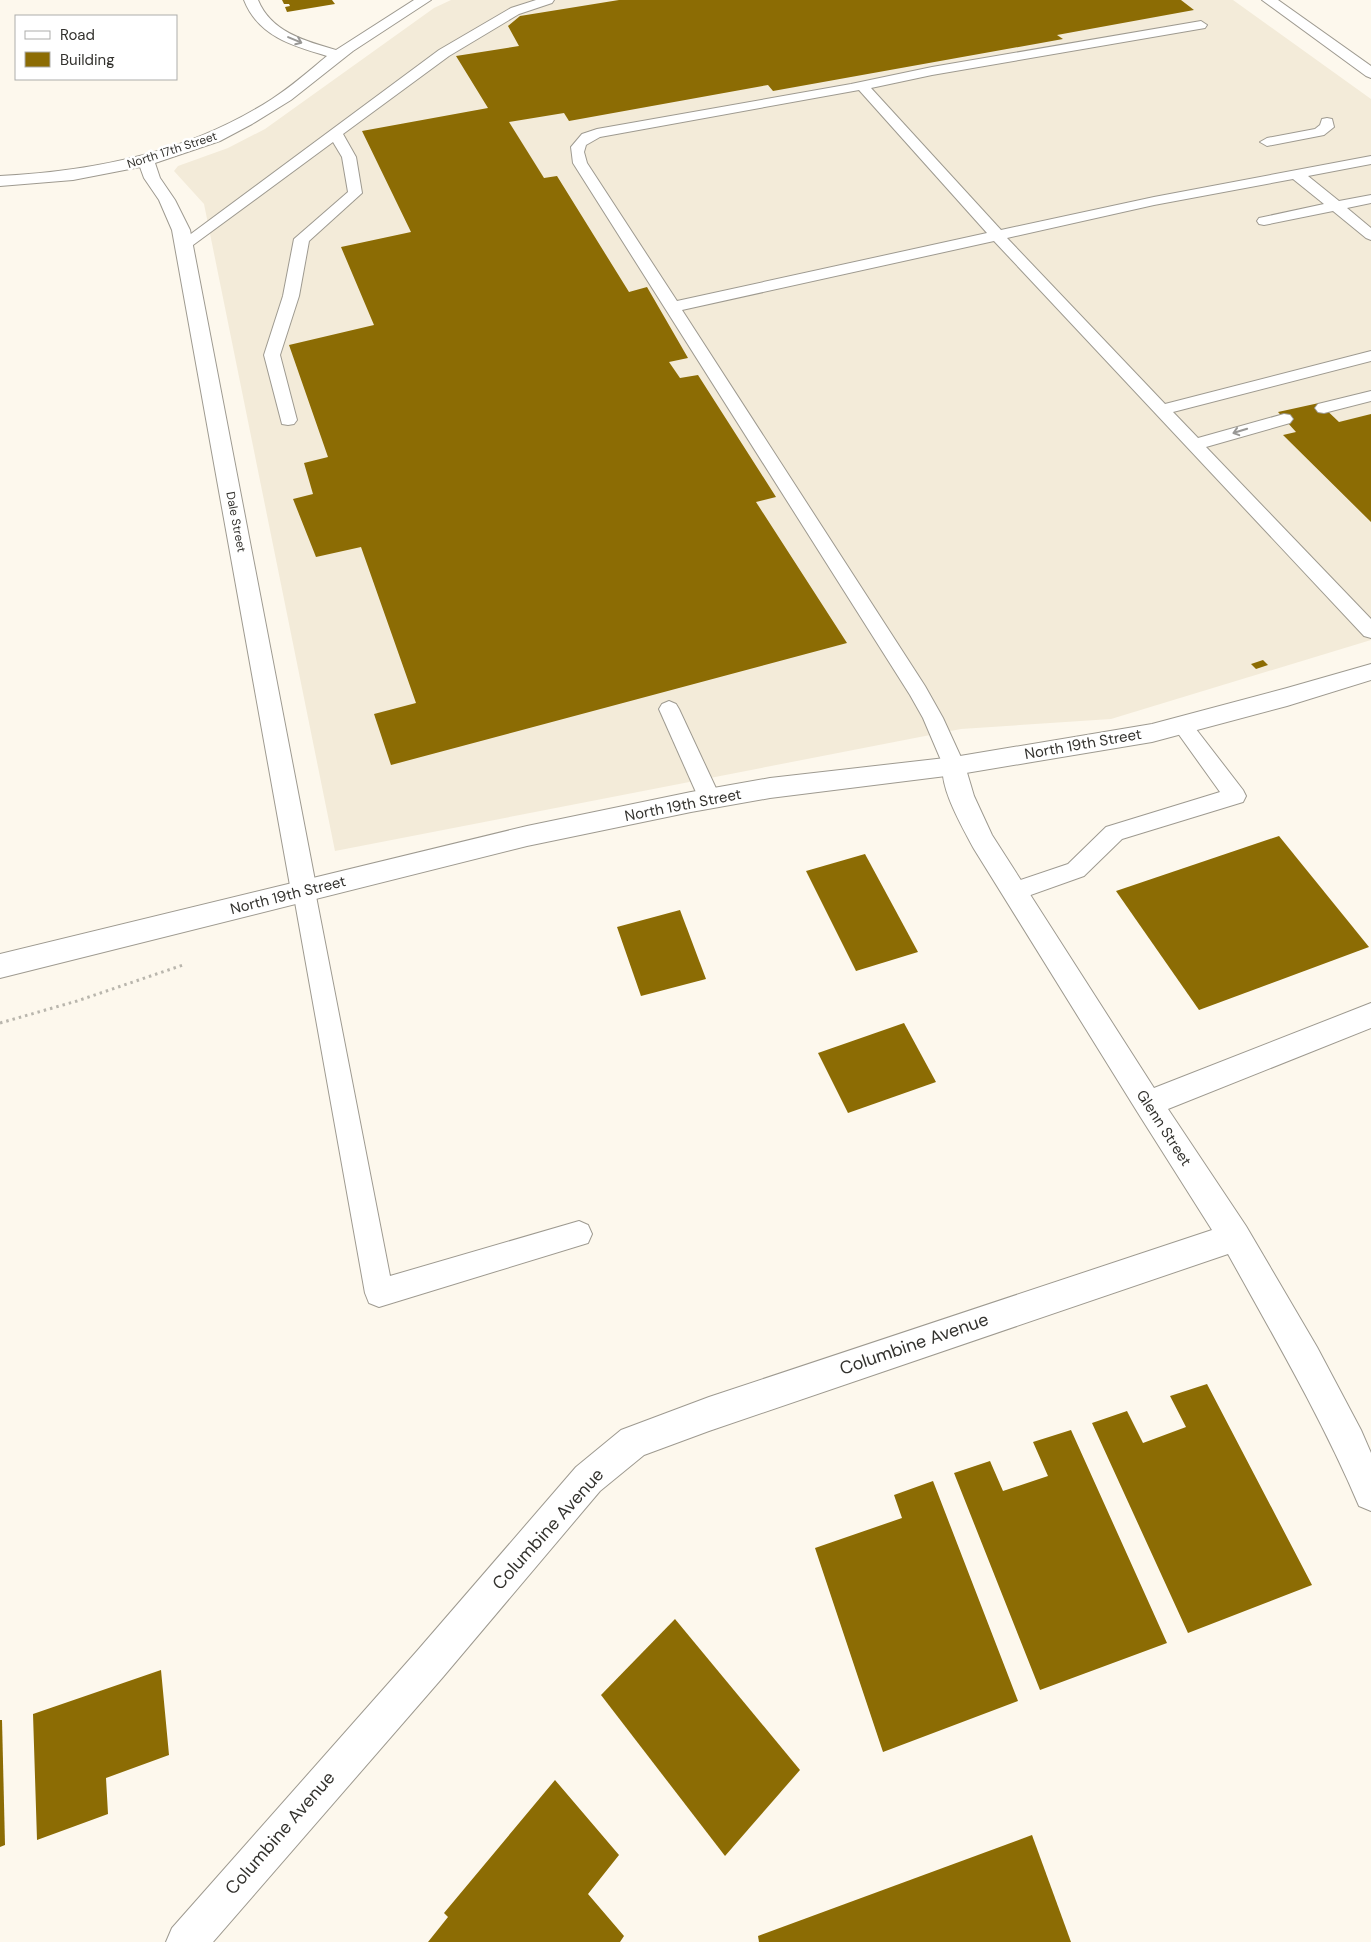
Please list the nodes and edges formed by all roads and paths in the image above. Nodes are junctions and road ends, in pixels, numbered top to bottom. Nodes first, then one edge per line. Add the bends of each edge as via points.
1 (251, 0) edge
2 (424, 0) edge
3 (548, 0) edge
4 (1269, 0) edge
5 (1201, 25) dead end
6 (338, 55) junction
7 (1371, 73) edge
8 (862, 86) junction
9 (1327, 122) dead end
10 (335, 133) junction
11 (1267, 142) dead end
12 (1371, 160) edge
13 (146, 161) junction
14 (1296, 174) junction
15 (0, 180) edge
16 (1371, 199) edge
17 (1335, 206) junction
18 (1264, 220) dead end
19 (1371, 235) edge
20 (997, 236) junction
21 (184, 245) junction
22 (672, 307) junction
23 (1371, 356) edge
24 (1319, 370) junction
25 (1371, 396) edge
26 (1351, 401) junction
27 (1324, 408) dead end
28 (1162, 410) junction
29 (1284, 418) dead end
30 (288, 420) dead end
31 (1195, 445) junction
32 (1371, 631) edge
33 (1371, 672) edge
34 (669, 709) dead end
35 (1182, 725) junction
36 (954, 766) junction
37 (710, 799) junction
38 (304, 891) junction
39 (1014, 892) junction
40 (182, 965) dead end
41 (0, 966) edge
42 (1371, 1015) edge
43 (0, 1023) edge
44 (1148, 1104) junction
45 (579, 1234) dead end
46 (1235, 1237) junction
47 (1371, 1494) edge
48 (186, 1942) edge

1 -> 6 street via 258,16 279,33
2 - 6 street, North 17th Street
3 - 10 lane via 515,10 444,53
4 - 7 street
5 - 8 lane
6 - 13 street, North 17th Street via 278,102 224,132
8 - 20 lane
8 - 22 lane via 597,133 579,143 576,155 580,163
9 - 11 lane via 1327,127 1319,132
10 - 21 lane
10 - 30 lane via 349,157 355,193 302,239 292,296 272,355
12 - 14 lane
13 - 15 street, North 17th Street via 83,174
13 - 21 street, Dale Street via 181,230
14 - 17 lane
14 - 20 lane
16 - 17 lane
17 - 18 lane
17 - 19 lane
20 - 22 lane
20 - 28 lane
21 - 38 street, Dale Street
22 - 36 lane via 918,691
23 - 24 lane
24 - 26 lane
24 - 28 lane
25 - 26 lane
26 - 27 lane
28 - 31 lane
29 -> 31 lane
31 - 32 lane
33 - 35 street, North 19th Street
34 - 37 lane
35 - 36 street, North 19th Street
35 - 39 lane via 1235,796 1114,833 1076,870
36 - 37 street, North 19th Street via 770,788
36 - 39 street, Glenn Street via 964,806
37 - 38 street, North 19th Street via 527,836
38 - 41 street, North 19th Street
38 - 45 lane via 379,1293
39 - 44 street, Glenn Street
40 - 43 path via 77,1002
42 - 44 street
44 - 46 street, Glenn Street
46 - 47 street, Glenn Street via 1310,1368 1349,1442
46 - 48 street, Columbine Avenue via 634,1442 588,1479

